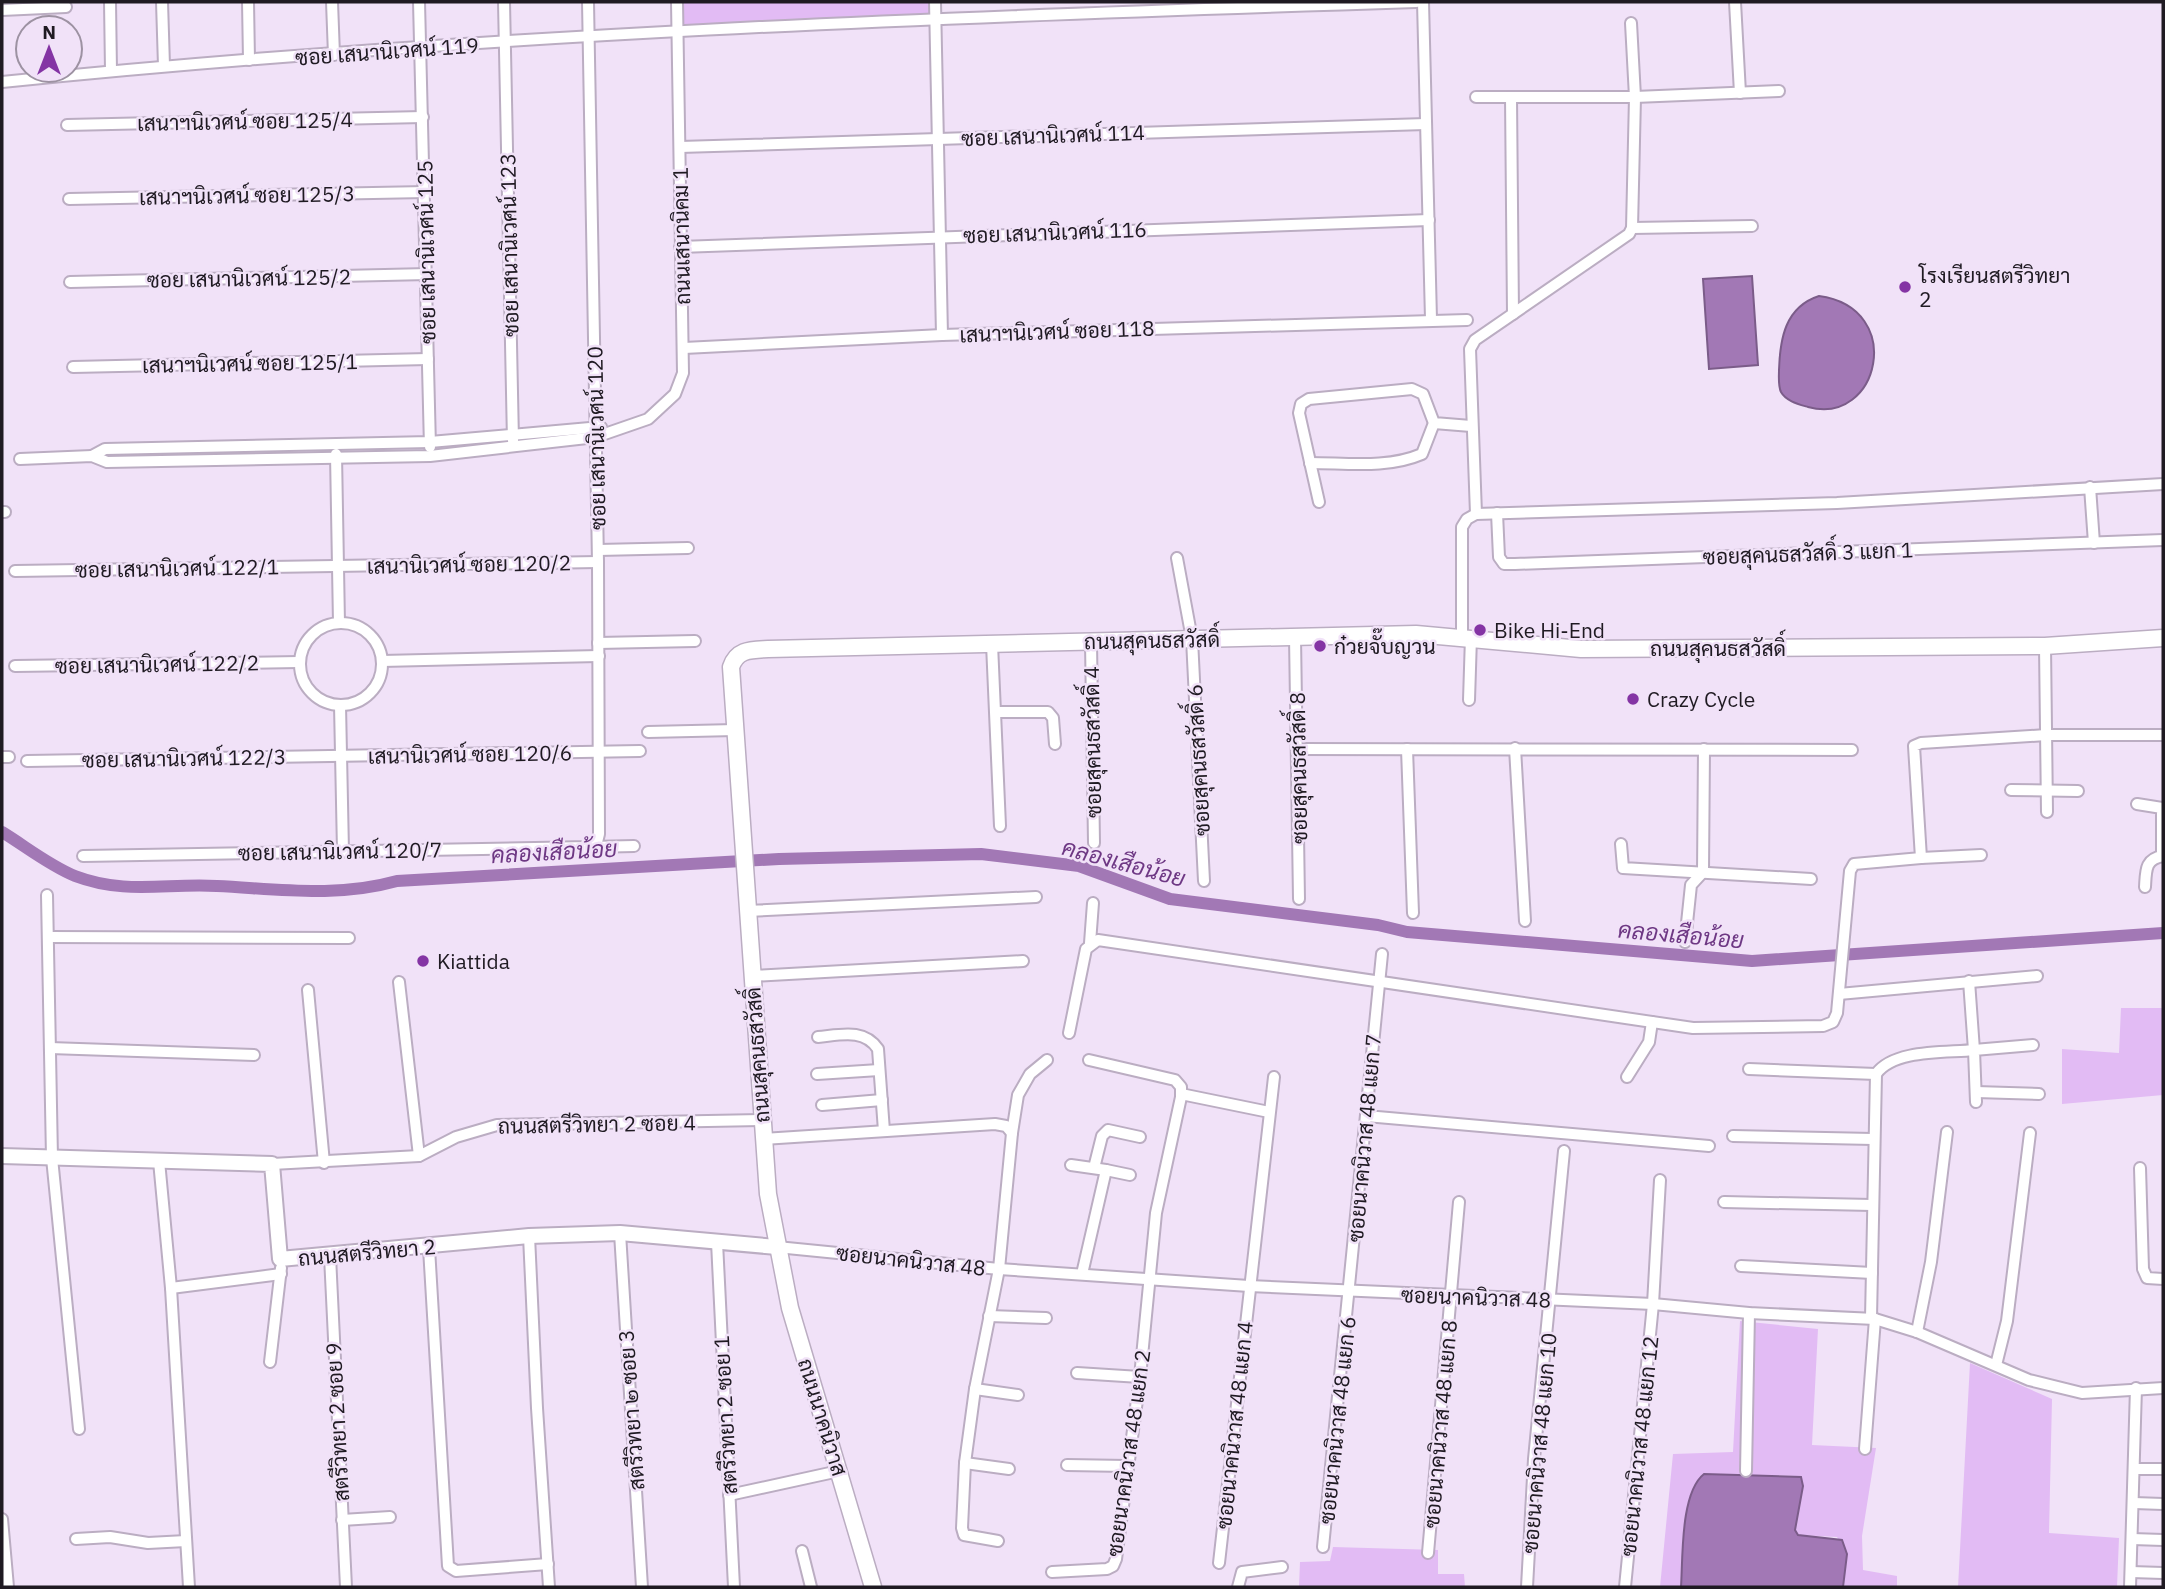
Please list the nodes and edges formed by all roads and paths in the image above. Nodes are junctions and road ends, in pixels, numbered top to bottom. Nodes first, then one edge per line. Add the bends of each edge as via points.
1 (110, 2) edge
2 (162, 2) edge
3 (248, 2) edge
4 (332, 2) edge
5 (419, 2) edge
6 (504, 2) edge
7 (588, 2) edge
8 (677, 2) edge
9 (935, 2) edge
10 (1416, 2) edge
11 (1423, 2) edge
12 (1735, 2) edge
13 (66, 7) dead end
14 (1060, 7) edge
15 (2, 10) edge
16 (936, 17) junction
17 (1631, 23) dead end
18 (678, 29) junction
19 (588, 34) junction
20 (505, 42) junction
21 (421, 49) junction
22 (334, 55) junction
23 (249, 60) junction
24 (164, 66) junction
25 (111, 71) junction
26 (2, 82) edge
27 (1779, 91) dead end
28 (1740, 93) junction
29 (1476, 97) dead end
30 (1511, 97) junction
31 (1635, 97) junction
32 (423, 117) junction
33 (1426, 124) junction
34 (67, 125) dead end
35 (937, 139) junction
36 (680, 147) junction
37 (426, 192) junction
38 (69, 199) dead end
39 (1429, 220) junction
40 (1752, 226) dead end
41 (1632, 228) junction
42 (939, 236) junction
43 (680, 247) junction
44 (428, 274) junction
45 (70, 282) dead end
46 (1513, 314) junction
47 (1431, 319) junction
48 (1467, 320) dead end
49 (943, 335) junction
50 (684, 348) junction
51 (428, 359) junction
52 (73, 367) dead end
53 (1434, 423) junction
54 (1471, 426) junction
55 (596, 431) junction
56 (513, 434) junction
57 (430, 442) junction
58 (336, 445) junction
59 (514, 447) junction
60 (92, 456) junction
61 (430, 456) junction
62 (336, 458) junction
63 (20, 459) dead end
64 (1310, 463) junction
65 (2163, 484) edge
66 (2091, 487) junction
67 (1319, 502) dead end
68 (1497, 513) junction
69 (1476, 514) junction
70 (2163, 540) edge
71 (2094, 543) junction
72 (688, 548) dead end
73 (598, 550) junction
74 (1177, 558) dead end
75 (598, 562) junction
76 (339, 565) junction
77 (15, 571) dead end
78 (340, 623) junction
79 (1295, 636) junction
80 (1466, 636) junction
81 (2163, 638) edge
82 (1192, 639) junction
83 (695, 641) dead end
84 (1091, 642) junction
85 (598, 643) junction
86 (992, 644) junction
87 (2045, 646) junction
88 (599, 656) junction
89 (382, 661) junction
90 (299, 662) junction
91 (15, 666) dead end
92 (1469, 700) dead end
93 (340, 705) junction
94 (996, 712) junction
95 (735, 730) junction
96 (648, 732) dead end
97 (2046, 735) junction
98 (2163, 735) edge
99 (1055, 744) dead end
100 (1515, 748) junction
101 (1298, 749) junction
102 (1407, 749) junction
103 (1704, 749) junction
104 (1852, 750) dead end
105 (640, 751) dead end
106 (599, 752) junction
107 (342, 756) junction
108 (27, 761) dead end
109 (2011, 790) dead end
110 (2047, 790) junction
111 (2078, 791) dead end
112 (2137, 804) dead end
113 (2047, 812) dead end
114 (1000, 825) dead end
115 (1094, 843) dead end
116 (1621, 844) dead end
117 (592, 845) junction
118 (634, 846) dead end
119 (343, 850) junction
120 (1981, 855) dead end
121 (83, 856) dead end
122 (2163, 856) edge
123 (1921, 858) junction
124 (1703, 872) junction
125 (1811, 879) dead end
126 (1204, 881) dead end
127 (2145, 887) dead end
128 (47, 895) dead end
129 (1035, 897) dead end
130 (1299, 898) dead end
131 (1093, 903) dead end
132 (747, 911) junction
133 (1413, 913) dead end
134 (1525, 921) dead end
135 (48, 937) junction
136 (349, 938) dead end
137 (1685, 942) dead end
138 (1090, 943) junction
139 (1382, 954) dead end
140 (1023, 961) dead end
141 (752, 976) junction
142 (2037, 976) dead end
143 (1969, 981) junction
144 (399, 982) dead end
145 (1378, 984) junction
146 (308, 990) dead end
147 (1839, 994) junction
148 (1652, 1023) junction
149 (1069, 1033) dead end
150 (818, 1037) dead end
151 (2033, 1045) dead end
152 (50, 1048) junction
153 (1974, 1050) junction
154 (254, 1055) dead end
155 (1047, 1060) dead end
156 (1089, 1060) dead end
157 (1749, 1069) dead end
158 (879, 1070) junction
159 (817, 1074) dead end
160 (1876, 1074) junction
161 (1273, 1077) dead end
162 (1628, 1077) dead end
163 (1181, 1094) junction
164 (2039, 1094) dead end
165 (882, 1100) junction
166 (822, 1105) dead end
167 (1269, 1112) junction
168 (1366, 1116) junction
169 (761, 1120) junction
170 (884, 1131) junction
171 (1947, 1132) dead end
172 (1012, 1133) junction
173 (2030, 1133) dead end
174 (1733, 1136) dead end
175 (1140, 1137) dead end
176 (763, 1139) junction
177 (1873, 1139) junction
178 (1710, 1146) dead end
179 (1564, 1151) dead end
180 (2, 1156) edge
181 (419, 1156) junction
182 (52, 1158) junction
183 (159, 1161) junction
184 (324, 1163) junction
185 (272, 1164) junction
186 (1071, 1165) dead end
187 (2140, 1168) dead end
188 (1100, 1169) junction
189 (1129, 1175) dead end
190 (1660, 1180) dead end
191 (1459, 1202) dead end
192 (1724, 1202) dead end
193 (1872, 1205) junction
194 (620, 1233) junction
195 (529, 1236) junction
196 (717, 1242) junction
197 (777, 1247) junction
198 (429, 1248) junction
199 (330, 1256) junction
200 (280, 1259) junction
201 (1741, 1266) dead end
202 (999, 1269) junction
203 (1872, 1273) junction
204 (281, 1275) junction
205 (1082, 1275) junction
206 (2163, 1279) edge
207 (1151, 1280) junction
208 (1249, 1286) junction
209 (171, 1288) junction
210 (1351, 1292) junction
211 (1452, 1296) junction
212 (1552, 1300) junction
213 (1653, 1304) junction
214 (1749, 1313) junction
215 (989, 1316) junction
216 (1046, 1318) dead end
217 (1873, 1319) junction
218 (1917, 1332) junction
219 (270, 1362) dead end
220 (1996, 1364) junction
221 (1077, 1373) dead end
222 (1140, 1377) junction
223 (2136, 1388) junction
224 (2163, 1388) edge
225 (975, 1389) junction
226 (1018, 1395) dead end
227 (79, 1429) dead end
228 (1865, 1449) dead end
229 (965, 1463) junction
230 (1067, 1465) dead end
231 (1127, 1466) junction
232 (1009, 1469) dead end
233 (2134, 1469) junction
234 (2163, 1469) edge
235 (839, 1471) junction
236 (1746, 1471) dead end
237 (729, 1495) junction
238 (2134, 1503) junction
239 (2163, 1504) edge
240 (390, 1517) dead end
241 (2, 1519) edge
242 (342, 1520) junction
243 (76, 1539) dead end
244 (2132, 1539) junction
245 (2163, 1540) edge
246 (186, 1541) junction
247 (998, 1541) dead end
248 (1324, 1548) dead end
249 (802, 1551) dead end
250 (1428, 1553) dead end
251 (1219, 1563) dead end
252 (548, 1564) junction
253 (1282, 1567) dead end
254 (4, 1570) edge
255 (1052, 1572) dead end
256 (2131, 1572) junction
257 (2163, 1573) edge
258 (8, 1587) edge
259 (189, 1587) edge
260 (346, 1587) edge
261 (549, 1587) edge
262 (642, 1587) edge
263 (734, 1587) edge
264 (811, 1587) edge
265 (873, 1587) edge
266 (1238, 1587) edge
267 (1527, 1587) edge
268 (1625, 1587) edge
269 (2130, 1587) edge

1 - 25 street
2 - 24 street
3 - 23 street
4 - 22 street
5 - 21 street, ซอย เสนานิเวศน์ 125
6 - 20 street, ซอย เสนานิเวศน์ 123
7 - 19 street, ซอย เสนานิเวศน์ 120
8 - 18 street, ถนนเสนานิคม 1
9 - 16 street
10 - 14 street, ซอย เสนานิเวศน์ 119
11 - 33 street
12 - 28 street
13 - 15 street
14 - 16 street, ซอย เสนานิเวศน์ 119
16 - 18 street, ซอย เสนานิเวศน์ 119
16 - 35 street
17 - 31 street
18 - 19 street, ซอย เสนานิเวศน์ 119
18 - 36 street, ถนนเสนานิคม 1
19 - 20 street, ซอย เสนานิเวศน์ 119
19 - 55 street, ซอย เสนานิเวศน์ 120
20 - 21 street, ซอย เสนานิเวศน์ 119
20 - 56 street, ซอย เสนานิเวศน์ 123
21 - 22 street, ซอย เสนานิเวศน์ 119
21 - 32 street, ซอย เสนานิเวศน์ 125
22 - 23 street, ซอย เสนานิเวศน์ 119
23 - 24 street, ซอย เสนานิเวศน์ 119
24 - 25 street, ซอย เสนานิเวศน์ 119
25 - 26 street, ซอย เสนานิเวศน์ 119
27 - 28 street
28 - 31 street
29 - 30 street
30 - 31 street
30 - 46 street
31 - 41 street
32 - 34 street, เสนาฯนิเวศน์ ซอย 125/4
32 - 37 street, ซอย เสนานิเวศน์ 125
33 - 35 street, ซอย เสนานิเวศน์ 114
33 - 39 street
35 - 36 street, ซอย เสนานิเวศน์ 114
35 - 42 street
36 - 43 street, ถนนเสนานิคม 1
37 - 38 street, เสนาฯนิเวศน์ ซอย 125/3
37 - 44 street, ซอย เสนานิเวศน์ 125
39 - 42 street, ซอย เสนานิเวศน์ 116
39 - 47 street
40 - 41 street
41 - 46 street
42 - 43 street, ซอย เสนานิเวศน์ 116
42 - 49 street
43 - 50 street, ถนนเสนานิคม 1
44 - 45 street, ซอย เสนานิเวศน์ 125/2
44 - 51 street, ซอย เสนานิเวศน์ 125
46 - 54 street via 1475,340 1470,349
47 - 48 street, เสนาฯนิเวศน์ ซอย 118
47 - 49 street, เสนาฯนิเวศน์ ซอย 118
49 - 50 street, เสนาฯนิเวศน์ ซอย 118
50 - 55 street, ถนนเสนานิคม 1 via 681,383 675,394 648,419 613,431
51 - 52 street, เสนาฯนิเวศน์ ซอย 125/1
51 - 57 street, ซอย เสนานิเวศน์ 125
53 - 54 street
53 - 64 street via 1422,454 1410,459
53 - 64 street via 1423,394 1412,389 1310,399 1301,404 1299,413
54 - 69 street
55 - 56 street, ถนนเสนานิคม 1
55 - 59 street, ถนนเสนานิคม 1
55 - 73 street, ซอย เสนานิเวศน์ 120
56 - 57 street, ถนนเสนานิคม 1
56 - 59 street, ซอย เสนานิเวศน์ 123
57 - 58 street, ถนนเสนานิคม 1
57 - 61 street, ซอย เสนานิเวศน์ 125
58 - 60 street, ถนนเสนานิคม 1 via 105,449
58 - 62 street
59 - 61 street, ถนนเสนานิคม 1
60 - 62 street, ถนนเสนานิคม 1 via 107,462
60 - 63 street, ถนนเสนานิคม 1
61 - 62 street, ถนนเสนานิคม 1
62 - 76 street
64 - 67 street
65 - 66 street
66 - 68 street via 1837,503
66 - 71 street
68 - 69 street
68 - 71 street, ซอยสุคนธสวัสดิ์ 3 แยก 1 via 1499,557 1504,564
69 - 80 street via 1462,527
70 - 71 street, ซอยสุคนธสวัสดิ์ 3 แยก 1
72 - 73 street
73 - 75 street, ซอย เสนานิเวศน์ 120
74 - 82 street, ซอยสุคนธสวัสดิ์ 6
75 - 76 street, เสนานิเวศน์ ซอย 120/2
75 - 85 street, ซอย เสนานิเวศน์ 120
76 - 77 street, ซอย เสนานิเวศน์ 122/1
76 - 78 street
78 - 89 street via 373,638
78 - 90 street via 327,625 308,639
79 - 80 main road, ถนนสุคนธสวัสดิ์
79 - 82 main road, ถนนสุคนธสวัสดิ์
79 - 101 street, ซอยสุคนธสวัสดิ์ 8
80 - 87 main road, ถนนสุคนธสวัสดิ์ via 1581,649
80 - 92 street
81 - 87 main road, ถนนสุคนธสวัสดิ์
82 - 84 main road, ถนนสุคนธสวัสดิ์
82 - 126 street, ซอยสุคนธสวัสดิ์ 6
83 - 85 street
84 - 86 main road, ถนนสุคนธสวัสดิ์
84 - 115 street, ซอยสุคนธสวัสดิ์ 4
85 - 88 street, ซอย เสนานิเวศน์ 120
86 - 94 street
86 - 95 main road, ถนนสุคนธสวัสดิ์ via 744,651 731,667
87 - 97 street
88 - 89 street
88 - 106 street, ซอย เสนานิเวศน์ 120
89 - 93 street via 371,692 352,704
90 - 91 street, ซอย เสนานิเวศน์ 122/2
90 - 93 street via 307,689 322,701
93 - 107 street
94 - 99 street via 1048,712 1053,718
94 - 114 street
95 - 96 street
95 - 132 main road, ถนนสุคนธสวัสดิ์
97 - 98 street
97 - 110 street
97 - 123 street via 1914,746
100 - 102 street
100 - 103 street
100 - 134 street
101 - 102 street
101 - 130 street, ซอยสุคนธสวัสดิ์ 8
102 - 133 street
103 - 104 street
103 - 124 street
105 - 106 street, เสนานิเวศน์ ซอย 120/6
106 - 107 street, เสนานิเวศน์ ซอย 120/6
106 - 117 street, ซอย เสนานิเวศน์ 120
107 - 108 street, ซอย เสนานิเวศน์ 122/3
107 - 119 street
109 - 110 street
110 - 111 street
110 - 113 street
112 - 122 street via 2162,808
116 - 124 street via 1623,868
117 - 118 street, ซอย เสนานิเวศน์ 120/7
117 - 119 street, ซอย เสนานิเวศน์ 120/7
119 - 121 street, ซอย เสนานิเวศน์ 120/7
120 - 123 street
122 - 127 street via 2152,858 2147,865
123 - 147 street via 1854,863
124 - 125 street
124 - 137 street via 1691,885
128 - 135 street
129 - 132 street
131 - 138 street
132 - 141 main road, ถนนสุคนธสวัสดิ์
135 - 136 street
135 - 152 street
138 - 145 street via 1098,940
138 - 149 street
139 - 145 street, ซอยนาคนิวาส 48 แยก 7
140 - 141 street
141 - 169 main road, ถนนสุคนธสวัสดิ์
142 - 143 street
143 - 147 street
143 - 153 street
144 - 181 street
145 - 148 street
145 - 168 street, ซอยนาคนิวาส 48 แยก 7
146 - 184 street
147 - 148 street via 1833,1022 1823,1026 1693,1028
148 - 162 street via 1649,1042
150 - 158 street via 866,1036 878,1049
151 - 153 street
152 - 154 street
152 - 182 street
153 - 160 street via 1899,1059 1884,1063
153 - 164 street via 1976,1097
155 - 172 street via 1030,1074 1018,1096
156 - 163 street via 1175,1080
157 - 160 street
158 - 159 street
158 - 165 street
160 - 177 street
161 - 167 street, ซอยนาคนิวาส 48 แยก 4
163 - 167 street
163 - 207 street, ซอยนาคนิวาส 48 แยก 2 via 1156,1213
165 - 166 street
165 - 170 street
167 - 208 street, ซอยนาคนิวาส 48 แยก 4
168 - 178 street
168 - 210 street, ซอยนาคนิวาส 48 แยก 7
169 - 176 main road, ถนนสุคนธสวัสดิ์
169 - 181 street, ถนนสตรีวิทยา 2 ซอย 4 via 497,1125 456,1137
170 - 172 street via 995,1124
170 - 176 street
171 - 218 street
172 - 202 street
173 - 220 street via 2007,1321
174 - 177 street
175 - 188 street via 1108,1130 1102,1136
176 - 197 main road, ถนนสุคนธสวัสดิ์
177 - 193 street
179 - 212 street, ซอยนาคนิวาส 48 แยก 10
180 - 182 street
181 - 184 street, ถนนสตรีวิทยา 2 ซอย 4
182 - 183 street
182 - 227 street
183 - 185 street
183 - 209 street
184 - 185 street, ถนนสตรีวิทยา 2 ซอย 4
185 - 200 street, ถนนสตรีวิทยา 2
186 - 188 street
187 - 206 street via 2143,1269 2147,1278
188 - 189 street
188 - 205 street
190 - 213 street, ซอยนาคนิวาส 48 แยก 12
191 - 211 street, ซอยนาคนิวาส 48 แยก 8
192 - 193 street
193 - 203 street
194 - 195 street, ถนนสตรีวิทยา 2
194 - 196 street, ถนนสตรีวิทยา 2
194 - 262 street, สตรีวิทยา ๒ ซอย 3
195 - 198 street, ถนนสตรีวิทยา 2
195 - 252 street
196 - 197 street, ถนนสตรีวิทยา 2
196 - 237 street, สตรีวิทยา 2 ซอย 1
197 - 202 street, ซอยนาคนิวาส 48
197 - 235 main road, ถนนนาคนิวาส via 790,1308
198 - 199 street, ถนนสตรีวิทยา 2
198 - 252 street via 447,1566 456,1571
199 - 200 street, ถนนสตรีวิทยา 2
199 - 242 street, สตรีวิทยา 2 ซอย 9
200 - 204 street
201 - 203 street
202 - 205 street, ซอยนาคนิวาส 48
202 - 215 street
203 - 217 street
204 - 209 street
204 - 219 street
205 - 207 street, ซอยนาคนิวาส 48
207 - 208 street, ซอยนาคนิวาส 48
207 - 222 street, ซอยนาคนิวาส 48 แยก 2
208 - 210 street, ซอยนาคนิวาส 48
208 - 251 street, ซอยนาคนิวาส 48 แยก 4
209 - 246 street
210 - 211 street, ซอยนาคนิวาส 48
210 - 248 street, ซอยนาคนิวาส 48 แยก 6
211 - 212 street, ซอยนาคนิวาส 48
211 - 250 street, ซอยนาคนิวาส 48 แยก 8
212 - 213 street, ซอยนาคนิวาส 48
212 - 267 street, ซอยนาคนิวาส 48 แยก 10 via 1534,1459
213 - 214 street, ซอยนาคนิวาส 48
213 - 268 street, ซอยนาคนิวาส 48 แยก 12
214 - 217 street, ซอยนาคนิวาส 48
214 - 236 street
215 - 216 street
215 - 225 street
217 - 218 street, ซอยนาคนิวาส 48
217 - 228 street
218 - 220 street, ซอยนาคนิวาส 48
220 - 223 street, ซอยนาคนิวาส 48 via 2029,1380 2082,1394
221 - 222 street
222 - 231 street, ซอยนาคนิวาส 48 แยก 2
223 - 224 street, ซอยนาคนิวาส 48
223 - 233 street
225 - 226 street
225 - 229 street
229 - 232 street
229 - 247 street via 961,1528 964,1535
230 - 231 street
231 - 255 street, ซอยนาคนิวาส 48 แยก 2 via 1113,1566
233 - 234 street
233 - 238 street
235 - 237 street
235 - 265 main road, ถนนนาคนิวาส
237 - 263 street, สตรีวิทยา 2 ซอย 1
238 - 239 street
238 - 244 street
240 - 242 street
241 - 254 street
242 - 260 street, สตรีวิทยา 2 ซอย 9
243 - 246 street
244 - 245 street
244 - 256 street
246 - 259 street
249 - 264 street
252 - 261 street
253 - 266 street via 1242,1572
254 - 258 street
256 - 257 street
256 - 269 street

